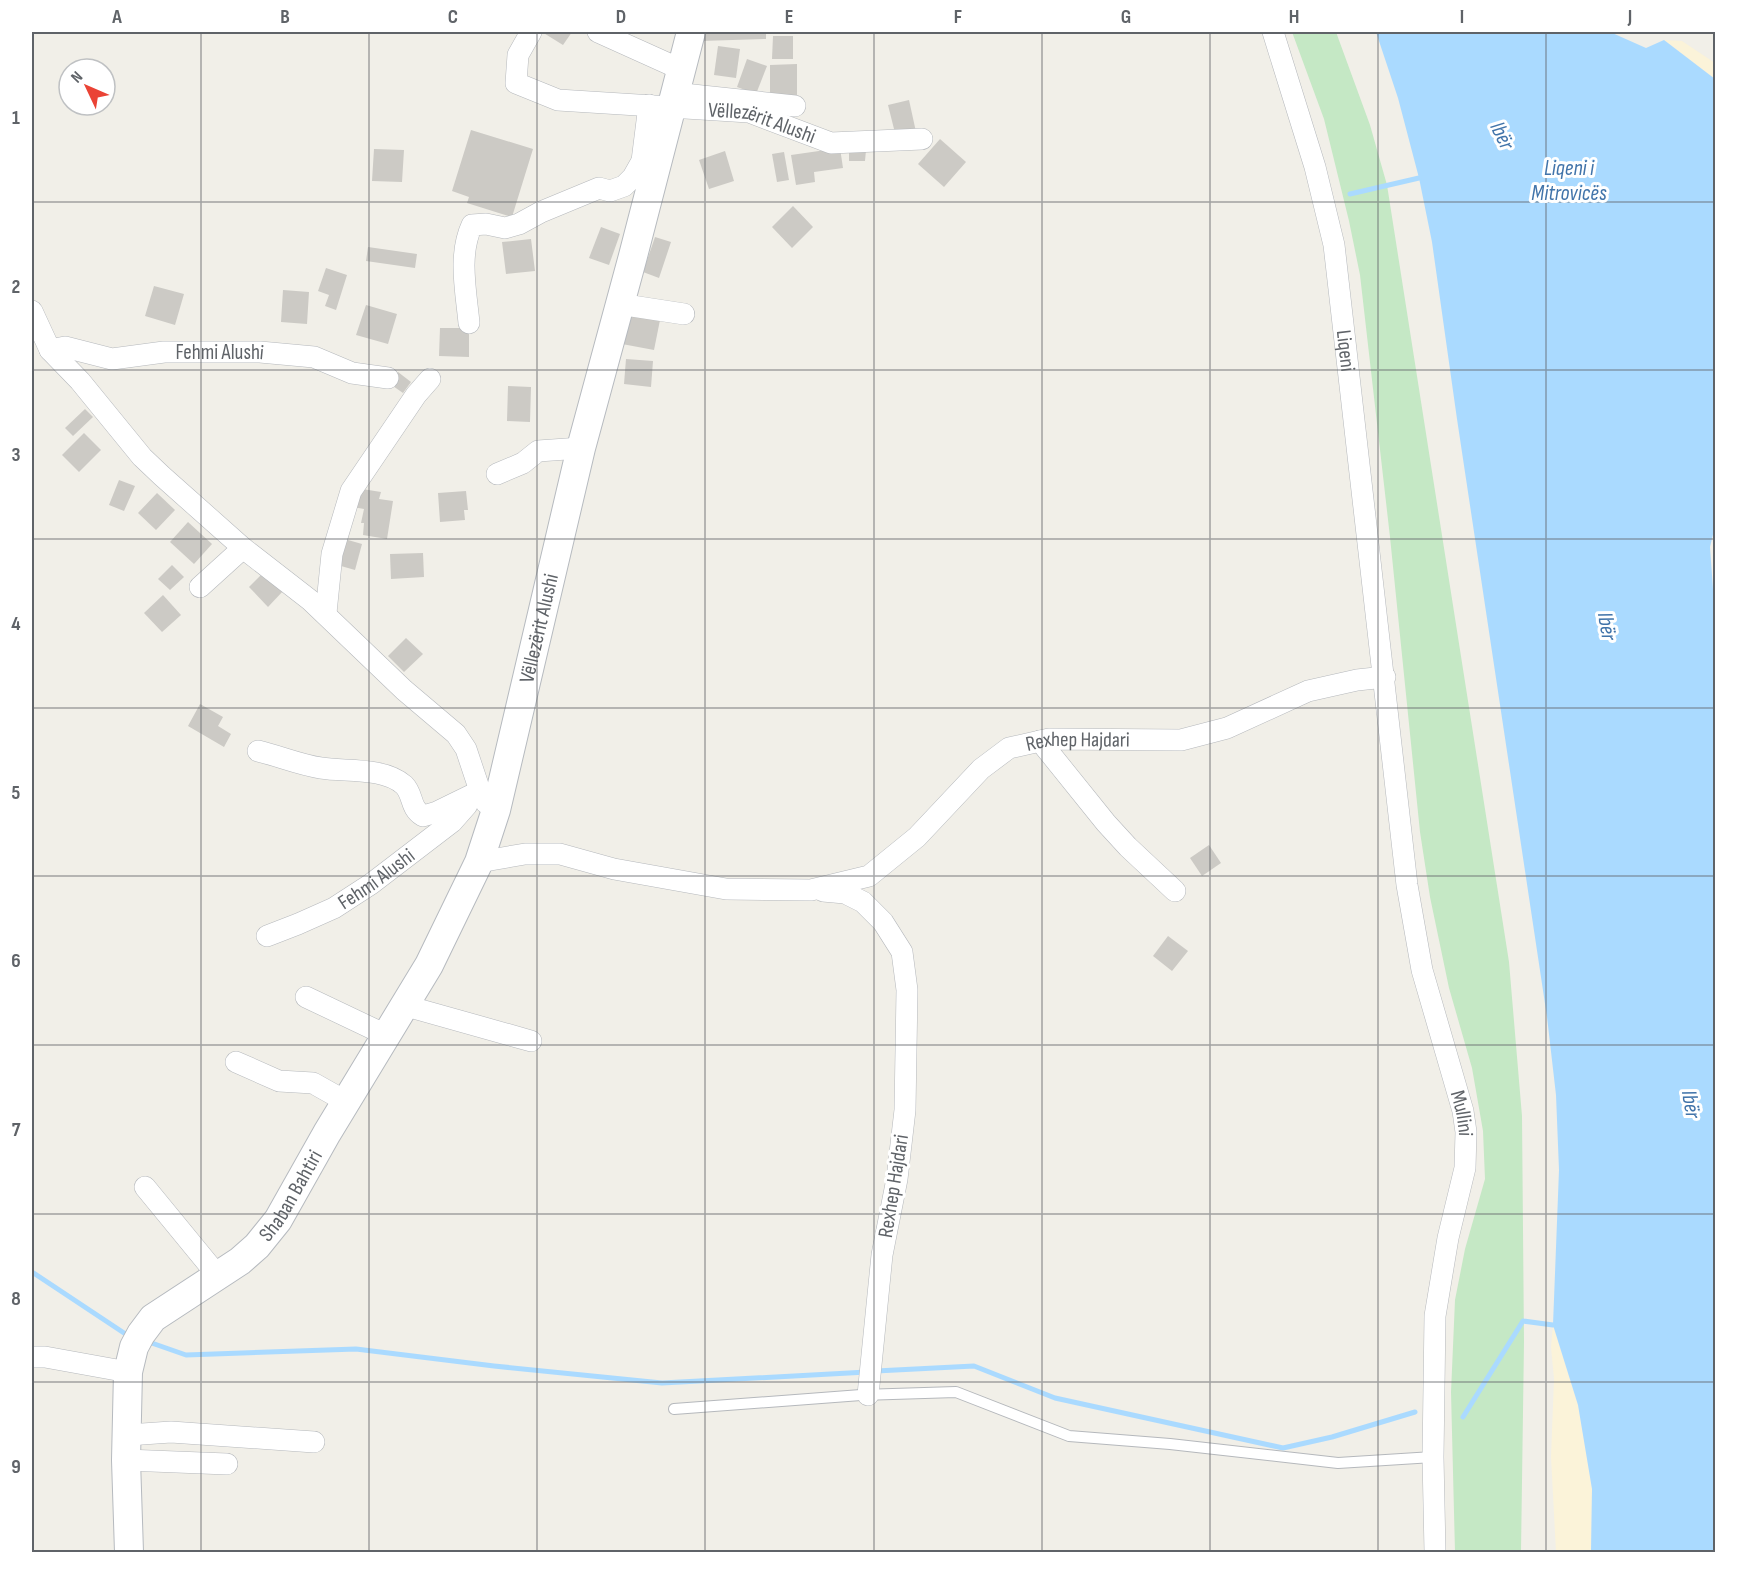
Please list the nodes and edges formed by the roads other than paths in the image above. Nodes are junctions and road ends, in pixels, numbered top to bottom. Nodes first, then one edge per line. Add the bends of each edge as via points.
1 (531, 32) edge
2 (598, 32) edge
3 (691, 32) edge
4 (1273, 32) edge
5 (669, 94) junction
6 (795, 106) dead end
7 (922, 139) dead end
8 (619, 304) junction
9 (32, 310) edge
10 (684, 314) dead end
11 (469, 323) dead end
12 (50, 350) junction
13 (388, 378) dead end
14 (430, 379) dead end
15 (581, 448) junction
16 (497, 474) dead end
17 (243, 548) junction
18 (200, 587) dead end
19 (326, 613) junction
20 (1385, 677) junction
21 (1041, 741) junction
22 (258, 751) dead end
23 (482, 799) junction
24 (479, 862) junction
25 (811, 890) junction
26 (1175, 891) dead end
27 (267, 936) dead end
28 (306, 997) dead end
29 (403, 1005) junction
30 (387, 1035) junction
31 (531, 1041) dead end
32 (236, 1062) dead end
33 (345, 1101) junction
34 (145, 1187) dead end
35 (219, 1276) junction
36 (134, 1351) junction
37 (32, 1357) edge
38 (868, 1395) junction
39 (674, 1408) dead end
40 (314, 1442) dead end
41 (127, 1448) junction
42 (1433, 1457) junction
43 (227, 1464) dead end
44 (129, 1552) edge
45 (1435, 1552) edge

1 - 5 street, Vëllezërit Alushi via 518,55 516,83 558,100
2 - 5 street, Vëllezërit Alushi
3 - 5 main road, Vëllezërit Alushi
4 - 20 street, Liqeni via 1315,167 1334,245
5 - 6 street, Vëllezërit Alushi
5 - 7 street, Vëllezërit Alushi via 749,112 831,143
5 - 8 main road, Vëllezërit Alushi
5 - 11 street, Vëllezërit Alushi via 642,161 624,186 610,192 599,188 505,228 472,225 464,268
8 - 10 street
8 - 15 main road, Vëllezërit Alushi
9 - 12 street
12 - 13 street, Fehmi Alushi via 65,347 112,359 165,352 260,352 314,357 352,373
12 - 17 street via 142,457
14 - 19 street via 351,490 332,554
15 - 16 street via 538,451 524,463
15 - 23 main road, Vëllezërit Alushi
17 - 18 street
17 - 19 street
19 - 23 street via 404,690 456,734
20 - 21 street, Rexhep Hajdari via 1308,691 1227,728 1181,740
20 - 42 street, Mullini via 1407,885 1422,970 1466,1132 1466,1168 1448,1238 1435,1316
21 - 25 street, Rexhep Hajdari via 1009,748 981,769 917,837 868,876
21 - 26 street via 1120,839
22 - 23 street via 321,768 362,771 391,779 404,786 416,811 423,816
23 - 24 main road, Shaban Bahtiri
23 - 27 street, Fehmi Alushi via 467,805 452,822 371,884 323,913
24 - 25 street, Rexhep Hajdari via 525,854 560,854 614,869 726,889
24 - 29 main road, Shaban Bahtiri via 429,965
25 - 38 street, Rexhep Hajdari via 845,893 863,902 884,922 902,952 907,990 905,1110 882,1255
28 - 30 street
29 - 30 main road, Shaban Bahtiri
29 - 31 street
30 - 33 main road, Shaban Bahtiri
32 - 33 street via 270,1078 313,1083
33 - 35 main road, Shaban Bahtiri via 278,1220 257,1246
34 - 35 street
35 - 36 main road, Shaban Bahtiri via 153,1318
36 - 37 street
36 - 41 main road
38 - 39 lane
38 - 42 lane via 956,1392 1069,1436 1338,1463
40 - 41 street via 181,1432
41 - 43 street
41 - 44 main road
42 - 45 street, Mullini

